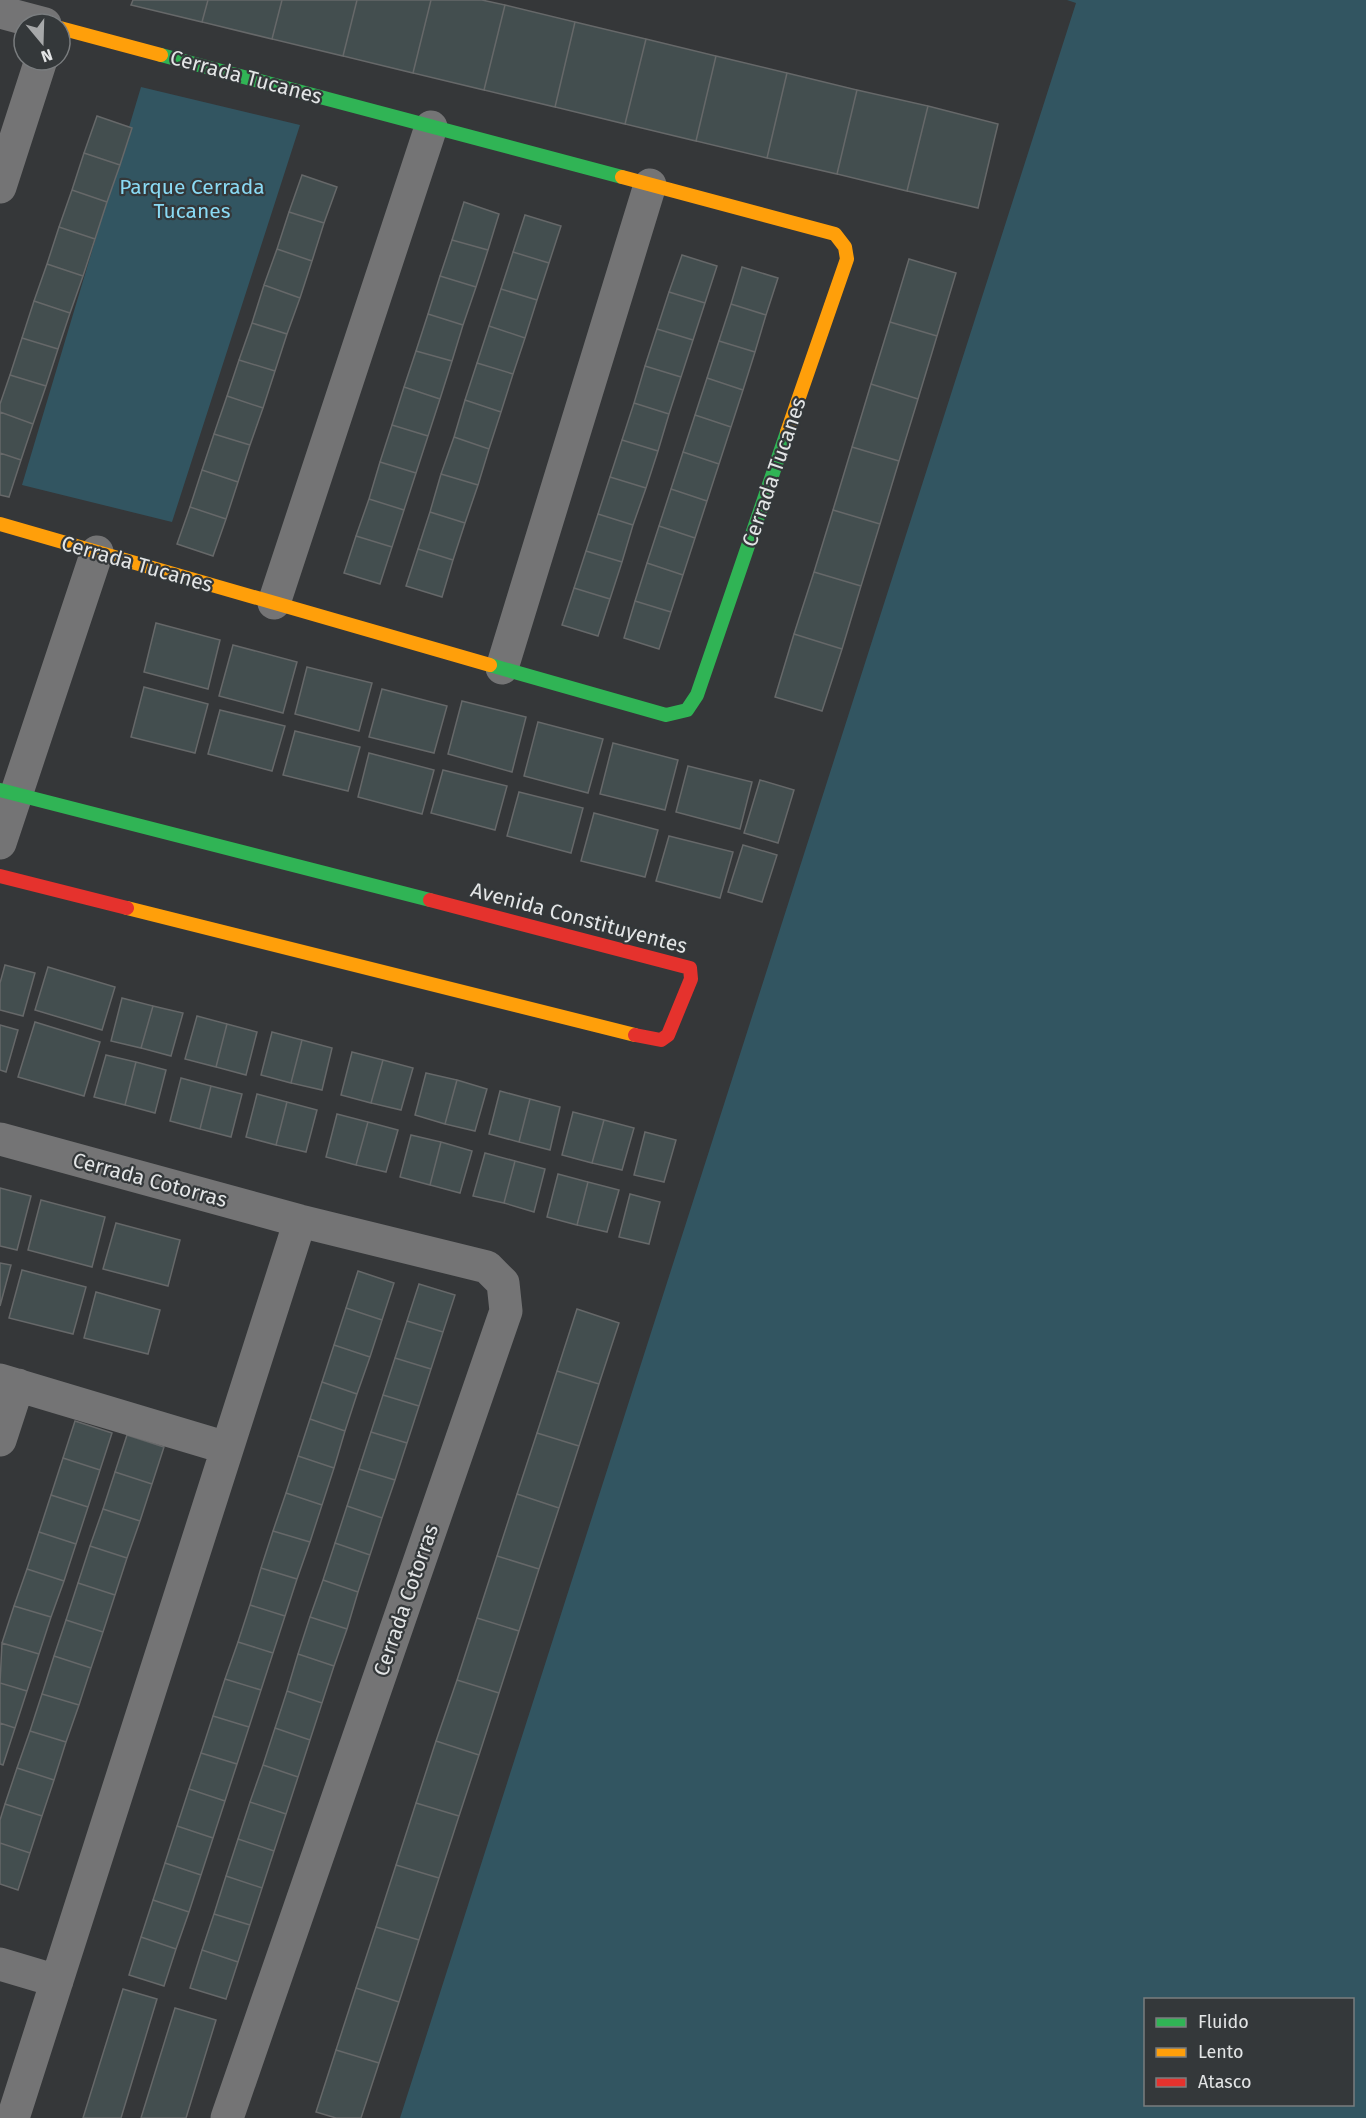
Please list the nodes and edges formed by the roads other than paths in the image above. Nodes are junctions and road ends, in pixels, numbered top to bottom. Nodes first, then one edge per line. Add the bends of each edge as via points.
1 (72, 31) edge
2 (37, 72) edge
3 (431, 127) junction
4 (650, 185) junction
5 (0, 187) edge
6 (0, 524) edge
7 (97, 552) junction
8 (274, 603) junction
9 (502, 668) junction
10 (9, 793) edge
11 (0, 843) edge
12 (0, 876) edge
13 (0, 1139) edge
14 (300, 1221) junction
15 (9, 1382) edge
16 (0, 1440) edge
17 (227, 1448) junction
18 (0, 1964) edge
19 (57, 1981) junction
20 (13, 2118) edge
21 (227, 2118) edge

1 - 3 street, Cerrada Tucanes
2 - 5 street
3 - 4 street, Cerrada Tucanes
3 - 8 street
4 - 9 street
4 - 9 street, Cerrada Tucanes via 835,234 845,247 847,259 696,695 687,710 666,715
6 - 7 street, Cerrada Tucanes
7 - 8 street, Cerrada Tucanes
7 - 10 street
8 - 9 street, Cerrada Tucanes
10 - 11 street
10 - 12 street, Avenida Constituyentes via 680,964 690,968 691,979 668,1035 653,1040
13 - 14 street, Cerrada Cotorras
14 - 17 street
14 - 21 street, Cerrada Cotorras via 488,1267 502,1283 506,1311
15 - 16 street
15 - 17 street
17 - 19 street
18 - 19 street
19 - 20 street

